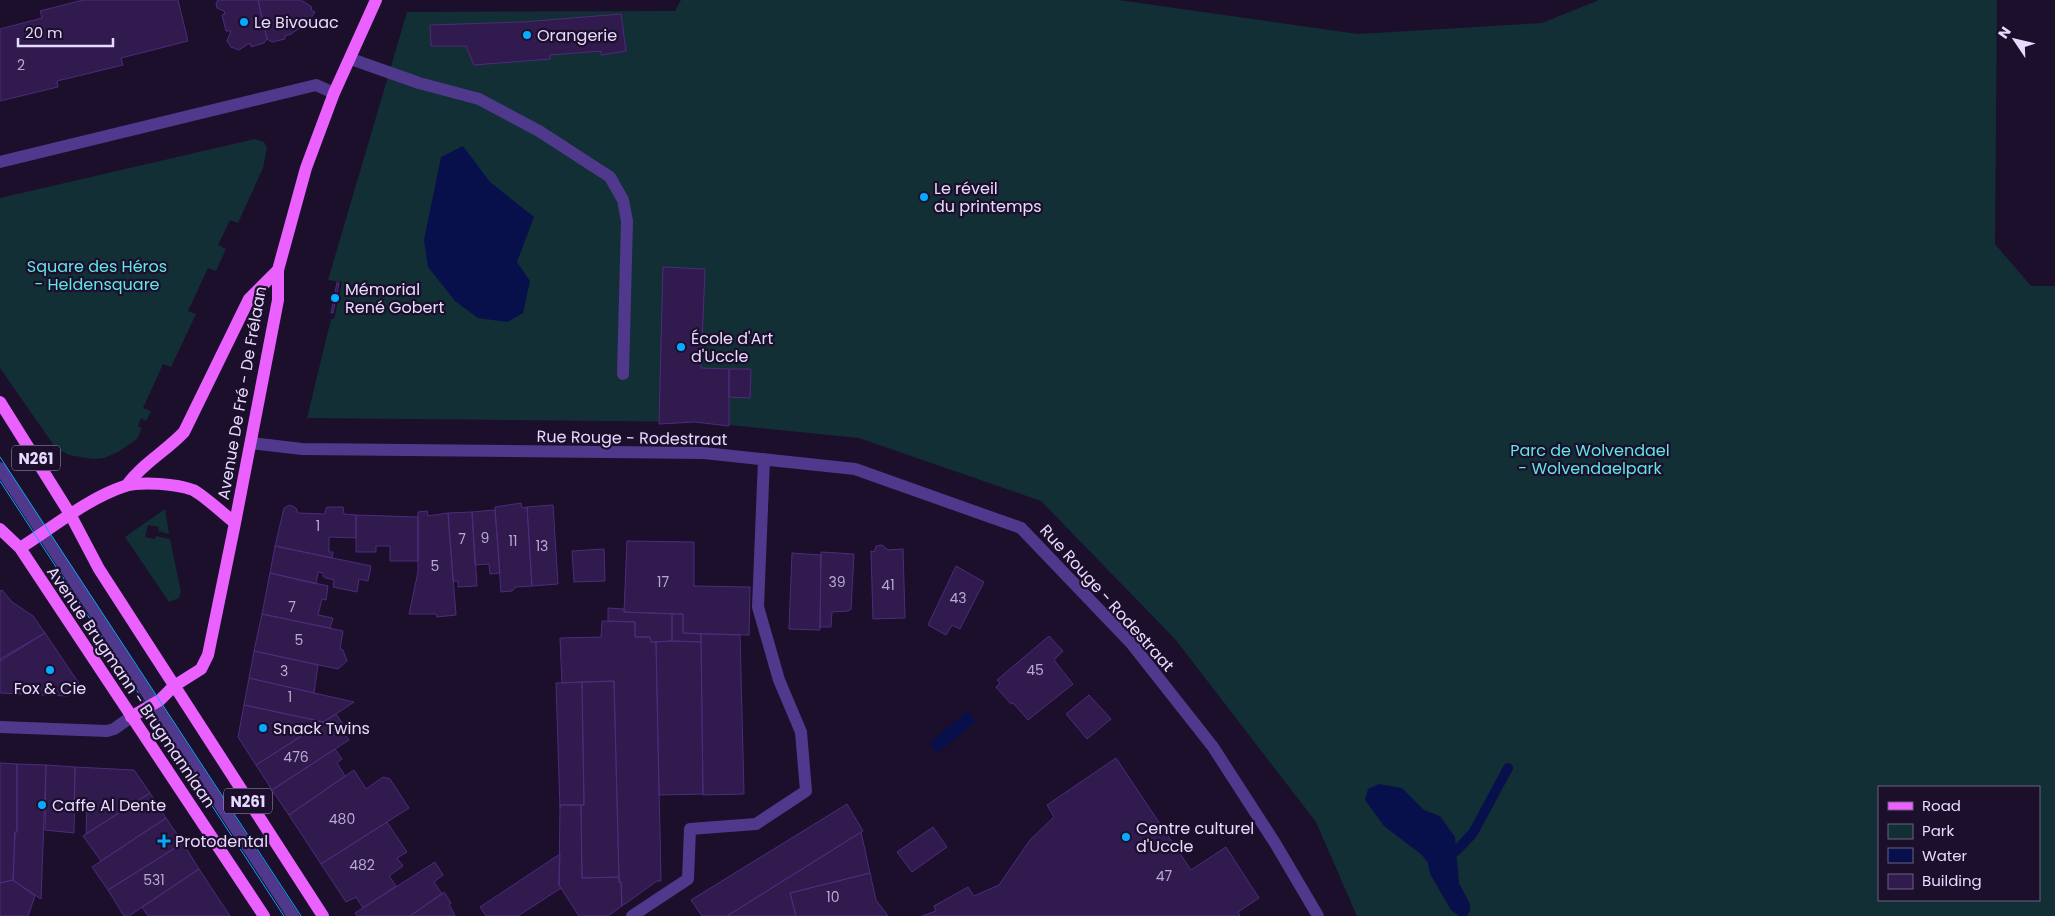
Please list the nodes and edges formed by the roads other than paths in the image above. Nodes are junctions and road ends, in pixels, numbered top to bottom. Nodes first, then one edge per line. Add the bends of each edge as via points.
1 (376, 0) edge
2 (351, 58) junction
3 (334, 93) junction
4 (0, 162) edge
5 (278, 270) junction
6 (623, 374) dead end
7 (0, 402) edge
8 (251, 442) junction
9 (764, 459) junction
10 (0, 468) edge
11 (126, 486) junction
12 (70, 514) junction
13 (235, 523) junction
14 (0, 529) edge
15 (43, 533) junction
16 (20, 548) junction
17 (174, 686) junction
18 (154, 704) junction
19 (131, 717) junction
20 (0, 727) edge
21 (264, 916) edge
22 (292, 916) edge
23 (323, 916) edge
24 (632, 916) edge
25 (1318, 916) edge

1 - 2 main road, Avenue De Fré - De Frélaan
2 - 3 main road, Avenue De Fré - De Frélaan
2 - 6 street via 419,83 479,99 539,131 610,177 623,200 627,221
3 - 4 street via 316,85
3 - 5 main road, Avenue De Fré - De Frélaan via 306,168
5 - 8 main road, Avenue De Fré - De Frélaan via 278,300
5 - 11 main road, Avenue De Fré - De Frélaan via 249,299 184,432 151,459
7 - 12 main road, Avenue Brugmann - Brugmannlaan / N261
8 - 9 street, Rue Rouge - Rodestraat via 302,449 704,453
8 - 13 main road, Avenue De Fré - De Frélaan
9 - 24 street via 758,607 779,680 801,732 806,791 756,824 690,829 688,879
9 - 25 street, Rue Rouge - Rodestraat via 856,469 1021,528 1131,643 1213,747
10 - 15 street
11 - 12 main road, Avenue De Fré - De Frélaan
11 - 13 main road, Avenue De Fré - De Frélaan via 168,483 195,491
12 - 15 main road, Avenue De Fré - De Frélaan
12 - 17 main road, Avenue Brugmann - Brugmannlaan / N261 via 99,569
13 - 17 main road, Avenue De Fré - De Frélaan via 208,655 201,669
14 - 16 main road, Avenue Brugmann - Brugmannlaan / N261
15 - 16 main road, Avenue De Fré - De Frélaan
15 - 18 street
16 - 19 main road, Avenue Brugmann - Brugmannlaan / N261
17 - 18 main road, Avenue De Fré - De Frélaan
17 - 23 main road, Avenue Brugmann - Brugmannlaan / N261
18 - 19 main road, Avenue De Fré - De Frélaan
18 - 22 street
19 - 20 street via 107,731
19 - 21 main road, Avenue Brugmann - Brugmannlaan / N261

